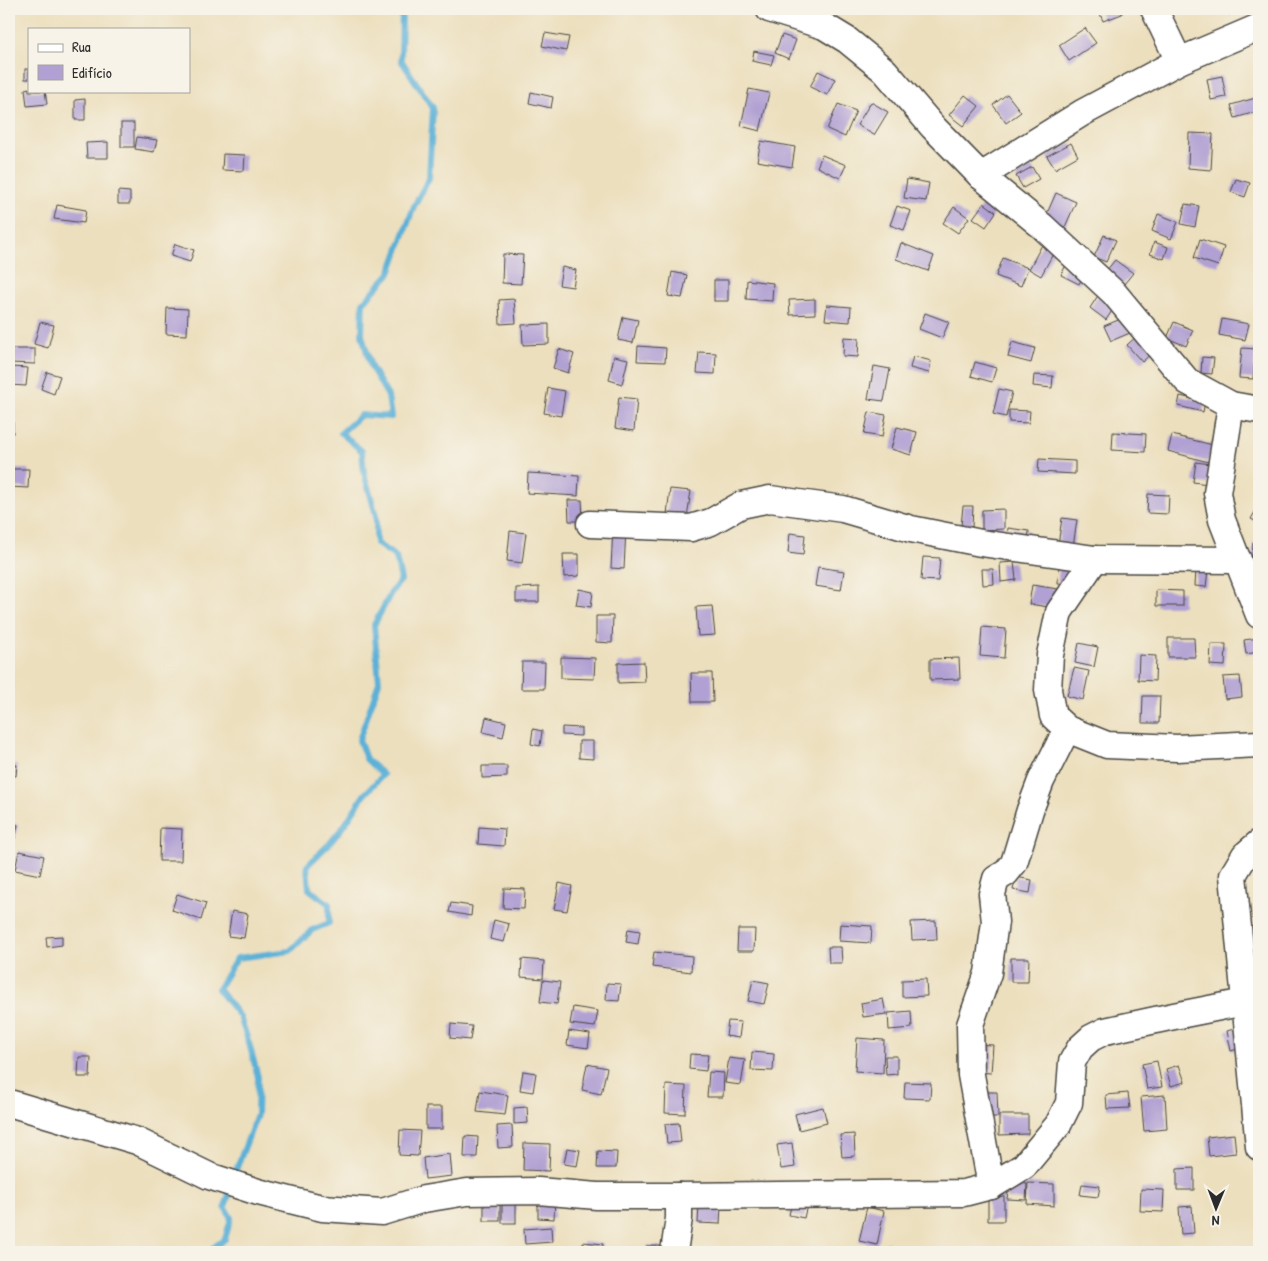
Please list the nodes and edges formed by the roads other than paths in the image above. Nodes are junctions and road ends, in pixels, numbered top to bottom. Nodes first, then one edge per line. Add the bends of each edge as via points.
1 (769, 9) edge
2 (1154, 9) edge
3 (1259, 27) edge
4 (1179, 61) junction
5 (981, 176) junction
6 (1230, 405) junction
7 (1259, 410) edge
8 (590, 524) dead end
9 (1095, 559) junction
10 (1238, 560) junction
11 (1259, 615) edge
12 (1066, 729) junction
13 (1259, 744) edge
14 (1259, 843) edge
15 (1245, 1002) junction
16 (9, 1103) edge
17 (1259, 1147) edge
18 (992, 1186) junction
19 (679, 1196) junction
20 (674, 1252) edge

1 - 5 street via 824,26 848,40 885,71
2 - 4 street
3 - 4 street
4 - 5 street via 1082,113
5 - 6 street via 1042,226 1114,293 1187,381
6 - 7 street
6 - 10 street via 1217,493 1222,520
8 - 9 street via 691,528 711,522 741,505 770,499 843,508 911,529 981,543
9 - 10 street
9 - 12 street via 1059,612 1050,655 1048,690 1053,716
10 - 11 street
12 - 13 street via 1107,746 1177,748
12 - 18 street via 1041,781 1014,863 994,884 995,922 988,973 970,1026 971,1075
14 - 15 street via 1245,855 1233,875
15 - 17 street
15 - 18 street via 1105,1032 1091,1038 1072,1062 1069,1103 1058,1125 1024,1166
16 - 19 street via 137,1141 209,1176 322,1208 382,1212 424,1199 468,1192
18 - 19 street via 964,1193
19 - 20 street

